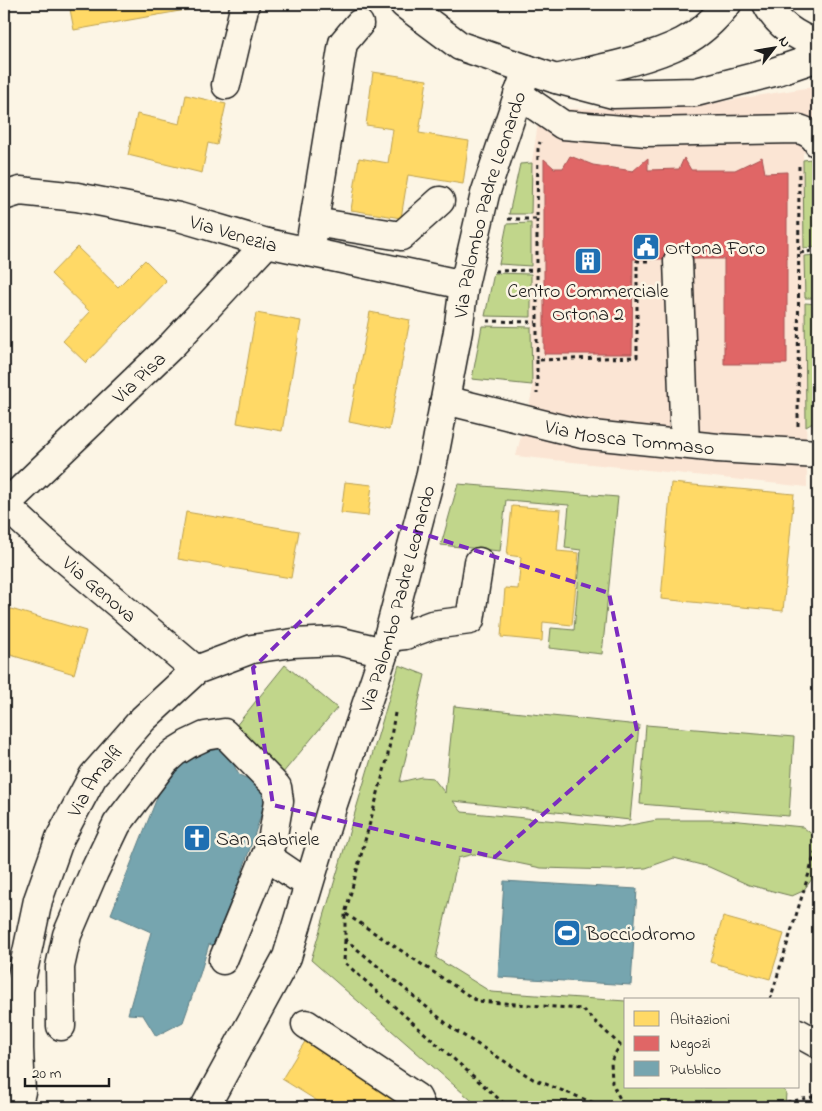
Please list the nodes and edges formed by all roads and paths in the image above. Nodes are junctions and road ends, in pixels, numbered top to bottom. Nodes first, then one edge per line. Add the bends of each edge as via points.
1 (246, 4) edge
2 (404, 4) edge
3 (727, 4) edge
4 (767, 4) edge
5 (359, 24) dead end
6 (818, 44) edge
7 (818, 57) edge
8 (527, 69) junction
9 (556, 78) junction
10 (226, 85) dead end
11 (518, 94) junction
12 (547, 114) junction
13 (809, 136) edge
14 (4, 196) edge
15 (440, 201) dead end
16 (480, 214) junction
17 (537, 219) junction
18 (314, 222) junction
19 (267, 243) junction
20 (818, 250) edge
21 (309, 252) junction
22 (800, 253) junction
23 (678, 262) joint
24 (537, 270) junction
25 (492, 271) dead end
26 (464, 285) junction
27 (481, 320) dead end
28 (536, 322) junction
29 (537, 360) junction
30 (445, 400) junction
31 (537, 400) dead end
32 (798, 429) dead end
33 (685, 444) junction
34 (818, 454) edge
35 (4, 505) edge
36 (479, 562) dead end
37 (386, 645) junction
38 (196, 670) junction
39 (396, 706) dead end
40 (818, 844) edge
41 (266, 856) junction
42 (297, 877) dead end
43 (345, 914) junction
44 (345, 940) junction
45 (224, 960) dead end
46 (771, 998) edge
47 (306, 1024) dead end
48 (61, 1026) dead end
49 (800, 1034) edge
50 (818, 1044) edge
51 (818, 1096) edge
52 (16, 1107) edge
53 (205, 1107) edge
54 (421, 1107) edge
55 (508, 1107) edge
56 (604, 1107) edge
57 (624, 1107) edge
58 (763, 1107) edge

1 - 10 street
2 - 8 street via 460,46
3 - 9 street via 715,18 683,42 608,68
4 - 6 street via 786,27
5 - 18 street via 343,43
7 - 9 street via 696,92 613,94
8 - 9 street
8 - 11 street, Via Palombo Padre Leonardo
11 - 12 street
11 - 16 street, Via Palombo Padre Leonardo
12 - 13 street via 563,125 646,132
12 - 17 path via 538,149
13 - 22 path
14 - 19 street, Via Venezia via 20,192 78,197 178,218
15 - 18 street via 401,236
16 - 17 path via 506,219
16 - 26 street, Via Palombo Padre Leonardo
17 - 24 path
18 - 21 street
19 - 21 street, Via Venezia
19 - 35 street, Via Pisa via 172,345
20 - 22 path
21 - 26 street, Via Venezia
22 - 32 path
23 - 29 path via 637,261 637,357
23 - 33 street
24 - 25 path
24 - 28 path
26 - 30 street, Via Palombo Padre Leonardo
27 - 28 path
28 - 29 path
29 - 31 path
30 - 33 street, Via Mosca Tommaso via 582,434
30 - 37 street, Via Palombo Padre Leonardo via 430,478
33 - 34 street, Via Mosca Tommaso
35 - 38 street, Via Genova
36 - 37 street via 470,620 432,625
37 - 38 street, Via Amalfi via 338,641 293,643 252,649
37 - 53 street, Via Palombo Padre Leonardo via 286,958
38 - 52 street, Via Amalfi via 143,719 93,776 60,838 38,900 19,990 21,1092
39 - 43 path via 387,760
40 - 46 path
41 - 42 street
41 - 45 street
41 - 48 street via 278,814 277,787 224,733 205,736 175,752 144,786 117,824 94,872 68,935 60,967
43 - 44 path
43 - 57 path via 477,1001 582,1009 620,1045 611,1061 612,1083
44 - 55 path via 344,962
44 - 56 path via 453,1029 532,1079
47 - 54 street via 417,1098
49 - 50 street
51 - 58 path

